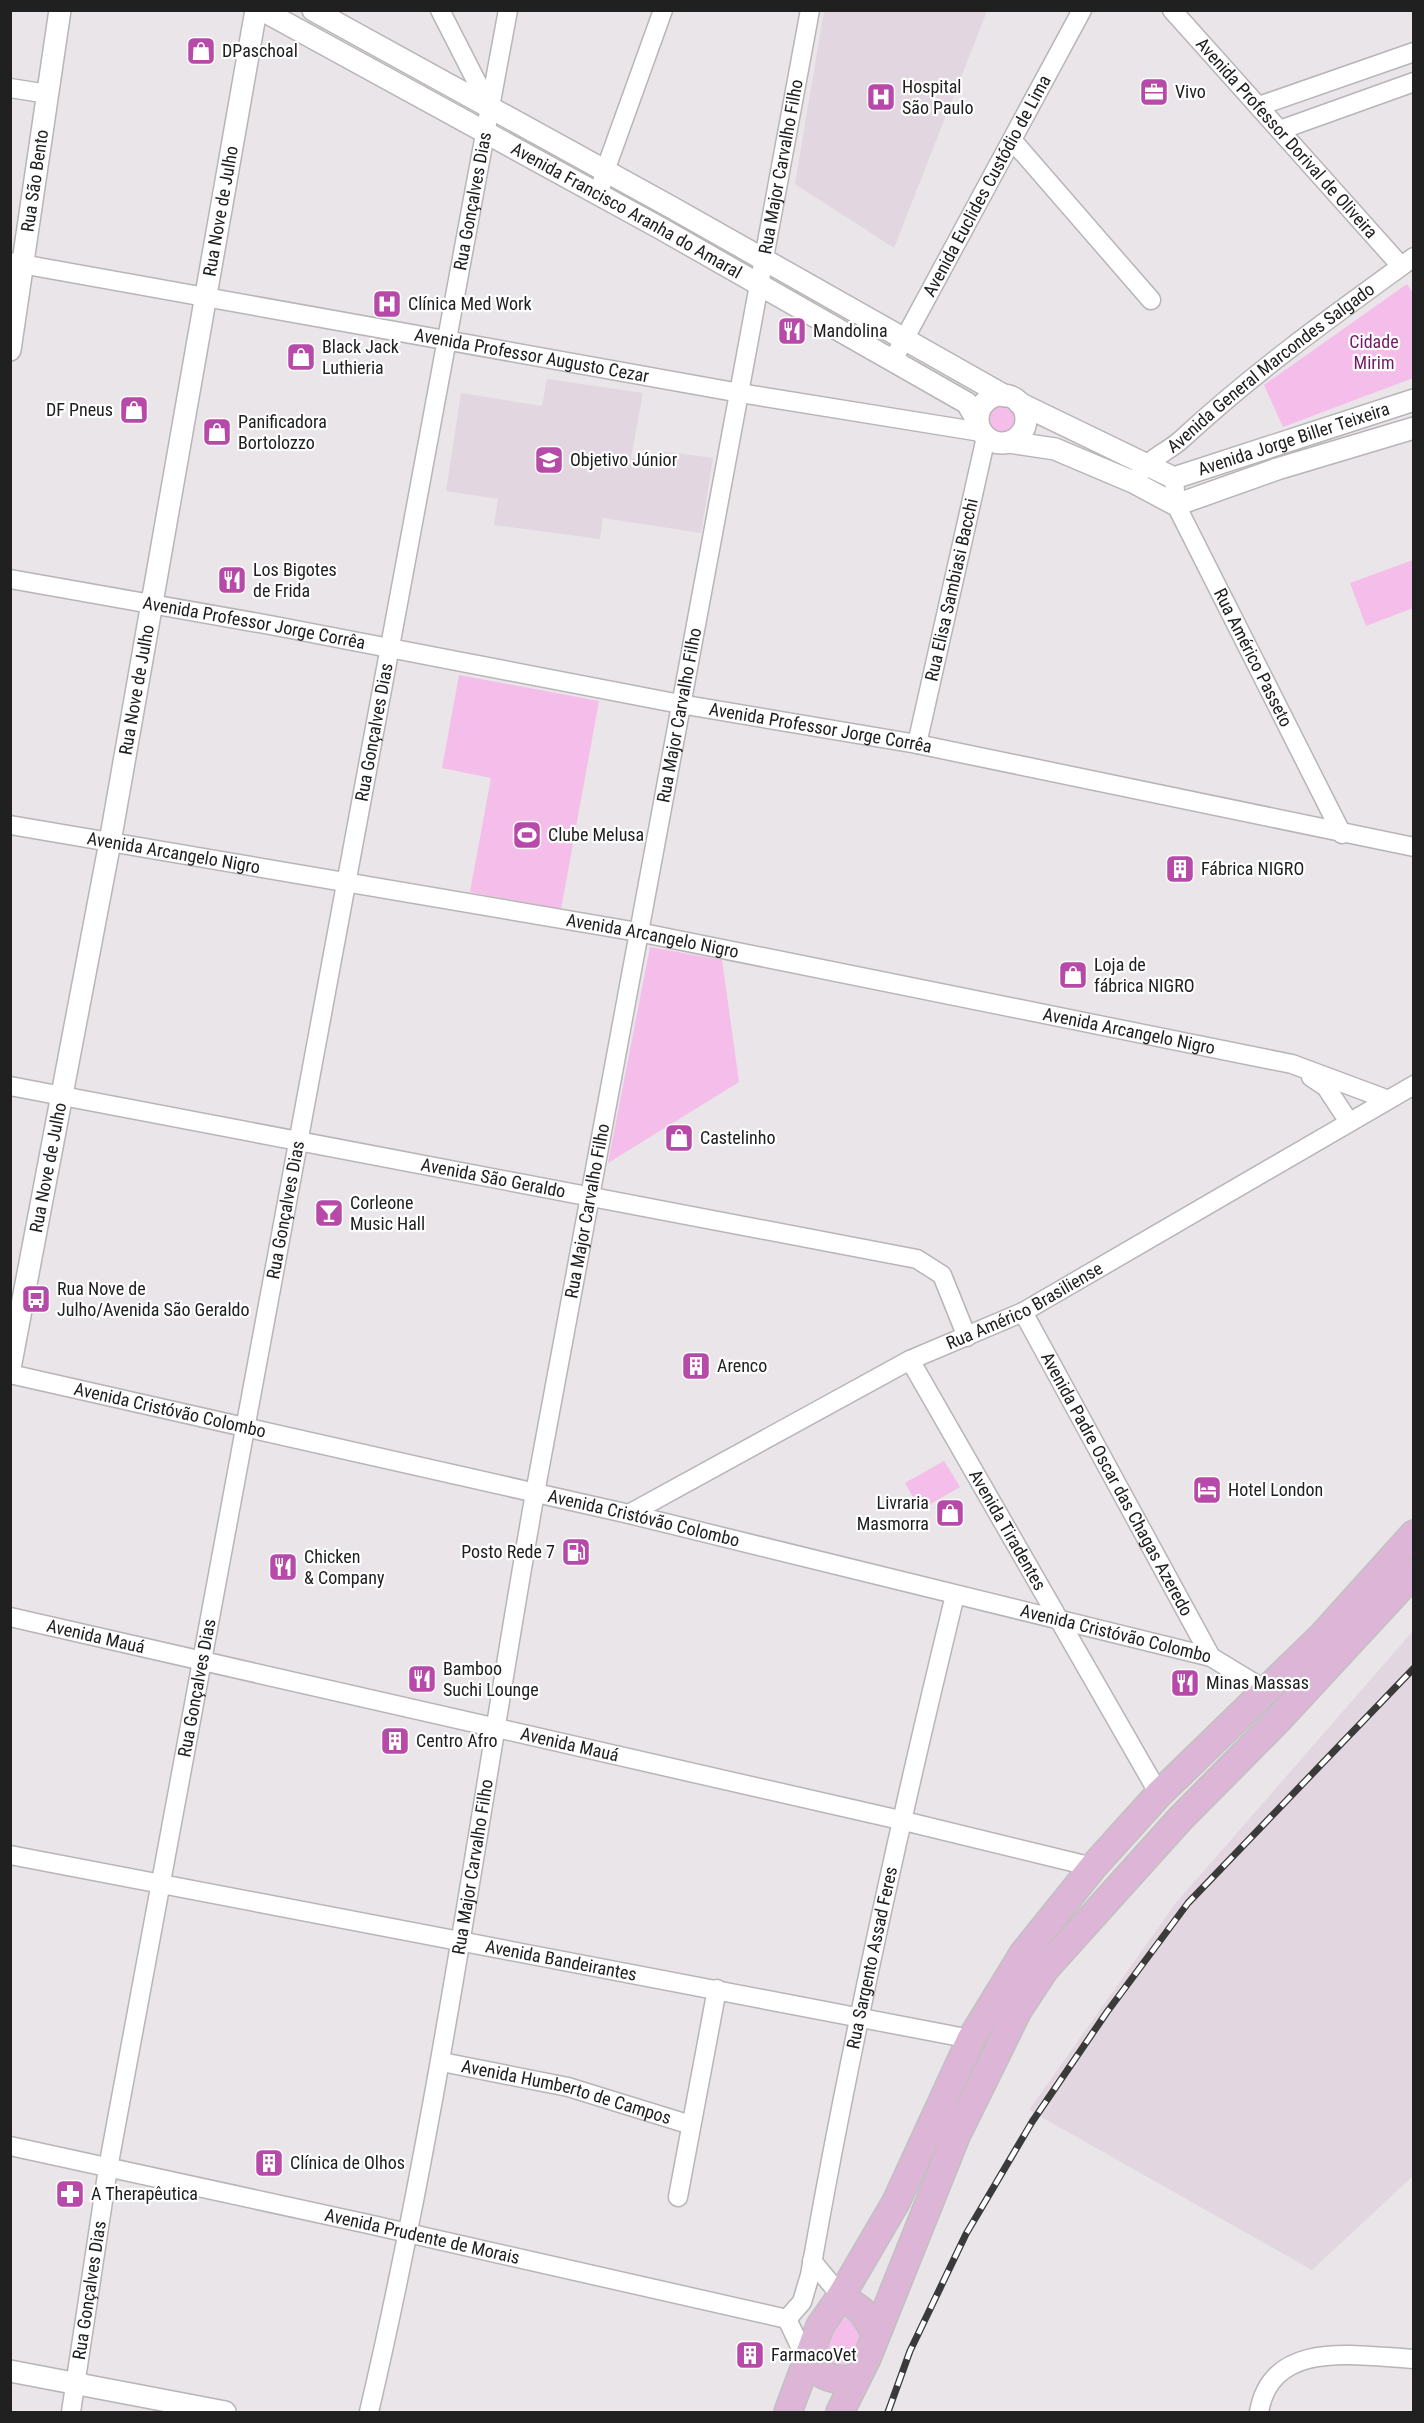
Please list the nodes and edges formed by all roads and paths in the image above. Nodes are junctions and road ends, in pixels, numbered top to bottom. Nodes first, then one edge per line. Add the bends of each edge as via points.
1 (60, 10) edge
2 (256, 10) edge
3 (262, 10) edge
4 (313, 10) edge
5 (440, 10) edge
6 (508, 10) edge
7 (663, 10) edge
8 (810, 10) edge
9 (1082, 10) edge
10 (1172, 10) edge
11 (1413, 51) edge
12 (1413, 82) edge
13 (10, 88) edge
14 (48, 94) junction
15 (1258, 106) junction
16 (490, 108) junction
17 (1280, 130) junction
18 (486, 131) junction
19 (1012, 140) junction
20 (605, 171) junction
21 (599, 194) junction
22 (671, 207) junction
23 (660, 228) junction
24 (764, 260) junction
25 (1407, 261) edge
26 (17, 263) edge
27 (759, 283) junction
28 (204, 297) junction
29 (1151, 300) dead end
30 (904, 339) junction
31 (448, 342) junction
32 (10, 350) edge
33 (893, 360) junction
34 (740, 393) junction
35 (1012, 399) junction
36 (1413, 400) edge
37 (1413, 429) edge
38 (982, 431) junction
39 (1009, 442) junction
40 (1139, 473) junction
41 (1174, 478) junction
42 (1176, 505) junction
43 (10, 579) edge
44 (152, 603) junction
45 (392, 648) junction
46 (680, 704) junction
47 (917, 744) junction
48 (10, 825) edge
49 (1342, 834) junction
50 (110, 842) junction
51 (1413, 847) edge
52 (347, 883) junction
53 (638, 932) junction
54 (1292, 1064) junction
55 (1413, 1085) edge
56 (10, 1086) edge
57 (63, 1096) junction
58 (1386, 1099) junction
59 (1348, 1122) junction
60 (299, 1139) junction
61 (591, 1196) junction
62 (1023, 1312) junction
63 (967, 1337) junction
64 (910, 1360) junction
65 (10, 1368) edge
66 (10, 1374) edge
67 (245, 1429) junction
68 (536, 1493) junction
69 (629, 1514) junction
70 (1413, 1534) edge
71 (1413, 1573) edge
72 (955, 1595) junction
73 (10, 1617) edge
74 (1062, 1622) junction
75 (1211, 1657) junction
76 (203, 1662) junction
77 (1267, 1691) junction
78 (494, 1727) junction
79 (1159, 1794) junction
80 (900, 1820) junction
81 (10, 1855) edge
82 (1093, 1867) junction
83 (162, 1883) junction
84 (461, 1941) junction
85 (717, 1989) junction
86 (858, 2015) junction
87 (971, 2039) junction
88 (442, 2062) junction
89 (691, 2125) junction
90 (10, 2146) edge
91 (108, 2168) junction
92 (678, 2197) dead end
93 (406, 2233) junction
94 (813, 2261) junction
95 (841, 2296) junction
96 (787, 2319) junction
97 (876, 2334) junction
98 (1413, 2359) edge
99 (807, 2361) junction
100 (10, 2371) edge
101 (856, 2379) junction
102 (76, 2384) junction
103 (71, 2412) edge
104 (225, 2412) edge
105 (369, 2412) edge
106 (788, 2412) edge
107 (840, 2412) edge
108 (1259, 2412) edge

1 - 14 street, Rua São Bento
2 - 28 street, Rua Nove de Julho
3 - 18 street, Avenida Francisco Aranha do Amaral
4 - 16 street, Avenida Francisco Aranha do Amaral
5 - 16 street
6 - 16 street, Rua Gonçalves Dias
7 - 20 street
8 - 24 street, Rua Major Carvalho Filho
9 - 19 street, Avenida Euclides Custódio de Lima
10 - 15 street, Avenida Professor Dorival de Oliveira
11 - 15 street
12 - 17 street
13 - 14 street
14 - 26 street, Rua São Bento
15 - 17 street, Avenida Professor Dorival de Oliveira
16 - 18 street, Rua Gonçalves Dias
16 - 20 street, Avenida Francisco Aranha do Amaral
17 - 25 street, Avenida Professor Dorival de Oliveira
18 - 21 street, Avenida Francisco Aranha do Amaral
18 - 31 street, Rua Gonçalves Dias
19 - 29 street
19 - 30 street, Avenida Euclides Custódio de Lima
20 - 21 street
20 - 22 street, Avenida Francisco Aranha do Amaral
21 - 23 street, Avenida Francisco Aranha do Amaral
22 - 23 street
22 - 24 street, Avenida Francisco Aranha do Amaral
23 - 27 street, Avenida Francisco Aranha do Amaral
24 - 27 street, Rua Major Carvalho Filho
24 - 30 street, Avenida Francisco Aranha do Amaral
25 - 40 street, Avenida General Marcondes Salgado via 1236,390
26 - 28 street, Avenida Professor Augusto Cezar
26 - 32 street, Rua São Bento
27 - 33 street, Avenida Francisco Aranha do Amaral
27 - 34 street, Rua Major Carvalho Filho
28 - 31 street, Avenida Professor Augusto Cezar
28 - 44 street, Rua Nove de Julho
30 - 33 street, Avenida Euclides Custódio de Lima
30 - 35 street, Avenida Francisco Aranha do Amaral
31 - 34 street, Avenida Professor Augusto Cezar
31 - 45 street, Rua Gonçalves Dias
33 - 38 street, Avenida Francisco Aranha do Amaral via 967,403
34 - 38 street, Avenida Professor Augusto Cezar
34 - 46 street, Rua Major Carvalho Filho
35 - 38 street via 985,402 981,408
35 - 39 street via 1026,417 1025,426
35 - 40 street, Avenida Francisco Aranha do Amaral
36 - 41 street, Avenida Jorge Biller Teixeira
37 - 42 street, Avenida Jorge Biller Teixeira via 1277,469
38 - 39 street via 997,443
38 - 47 street, Rua Elisa Sambiasi Bacchi
39 - 40 street, Avenida Francisco Aranha do Amaral via 1055,449
40 - 41 street, Avenida Francisco Aranha do Amaral
40 - 42 street, Avenida Francisco Aranha do Amaral
41 - 42 street, Rua Américo Passeto
42 - 49 street, Rua Américo Passeto
43 - 44 street, Avenida Professor Jorge Corrêa
44 - 45 street, Avenida Professor Jorge Corrêa
44 - 50 street, Rua Nove de Julho
45 - 46 street, Avenida Professor Jorge Corrêa
45 - 52 street, Rua Gonçalves Dias
46 - 47 street, Avenida Professor Jorge Corrêa
46 - 53 street, Rua Major Carvalho Filho
47 - 49 street, Avenida Professor Jorge Corrêa
48 - 50 street, Avenida Arcangelo Nigro
49 - 51 street, Avenida Professor Jorge Corrêa
50 - 52 street, Avenida Arcangelo Nigro
50 - 57 street, Rua Nove de Julho
52 - 53 street, Avenida Arcangelo Nigro
52 - 60 street, Rua Gonçalves Dias
53 - 54 street, Avenida Arcangelo Nigro
53 - 61 street, Rua Major Carvalho Filho
54 - 58 street, Avenida Arcangelo Nigro
54 - 59 street, Avenida Arcangelo Nigro via 1326,1087
55 - 58 street, Rua Américo Brasiliense
56 - 57 street, Avenida São Geraldo
57 - 60 street, Avenida São Geraldo
57 - 65 street, Rua Nove de Julho
58 - 59 street, Rua Américo Brasiliense
59 - 62 street, Rua Américo Brasiliense
60 - 61 street, Avenida São Geraldo
60 - 67 street, Rua Gonçalves Dias
61 - 63 street, Avenida São Geraldo via 917,1259 942,1275
61 - 68 street, Rua Major Carvalho Filho
62 - 63 street, Rua Américo Brasiliense
62 - 75 street, Avenida Padre Oscar das Chagas Azeredo
63 - 64 street, Rua Américo Brasiliense
64 - 69 street, Rua Américo Brasiliense
64 - 74 street, Avenida Tiradentes
66 - 67 street, Avenida Cristóvão Colombo
67 - 68 street, Avenida Cristóvão Colombo
67 - 76 street, Rua Gonçalves Dias
68 - 69 street, Avenida Cristóvão Colombo
68 - 78 street, Rua Major Carvalho Filho
69 - 72 street, Avenida Cristóvão Colombo
70 - 77 main road
71 - 97 main road via 1277,1721 1180,1819 1045,1969 1018,2010 956,2136
72 - 74 street, Avenida Cristóvão Colombo
72 - 80 street, Rua Sargento Assad Feres
73 - 76 street, Avenida Mauá
74 - 75 street, Avenida Cristóvão Colombo
74 - 79 street, Avenida Tiradentes
75 - 77 street, Avenida Cristóvão Colombo
76 - 78 street, Avenida Mauá
76 - 83 street, Rua Gonçalves Dias
77 - 79 main road
78 - 80 street, Avenida Mauá
78 - 84 street, Rua Major Carvalho Filho
79 - 82 main road
80 - 82 street, Avenida Mauá
80 - 86 street, Rua Sargento Assad Feres
81 - 83 street, Avenida Bandeirantes
82 - 87 main road via 1023,1954
83 - 84 street, Avenida Bandeirantes
83 - 91 street, Rua Gonçalves Dias
84 - 85 street, Avenida Bandeirantes
84 - 88 street, Rua Major Carvalho Filho
85 - 86 street, Avenida Bandeirantes
85 - 89 street
86 - 87 street, Avenida Bandeirantes
86 - 94 street, Rua Sargento Assad Feres
87 - 95 main road via 896,2202
88 - 89 street, Avenida Humberto de Campos via 568,2087
88 - 93 street, Rua Major Carvalho Filho
89 - 92 street
90 - 91 street, Avenida Prudente de Morais
91 - 93 street, Avenida Prudente de Morais
91 - 102 street, Rua Gonçalves Dias
93 - 96 street, Avenida Prudente de Morais
93 - 105 street, Rua Major Carvalho Filho
94 - 95 street
94 - 96 street, Rua Sargento Assad Feres via 802,2302
95 - 97 main road via 862,2311
95 - 99 main road via 820,2326
96 - 99 street
97 - 101 main road
98 - 108 street via 1323,2354 1285,2367 1263,2392
99 - 101 main road via 822,2375 842,2381
99 - 106 main road
100 - 102 street
101 - 107 main road
102 - 103 street, Rua Gonçalves Dias
102 - 104 street

